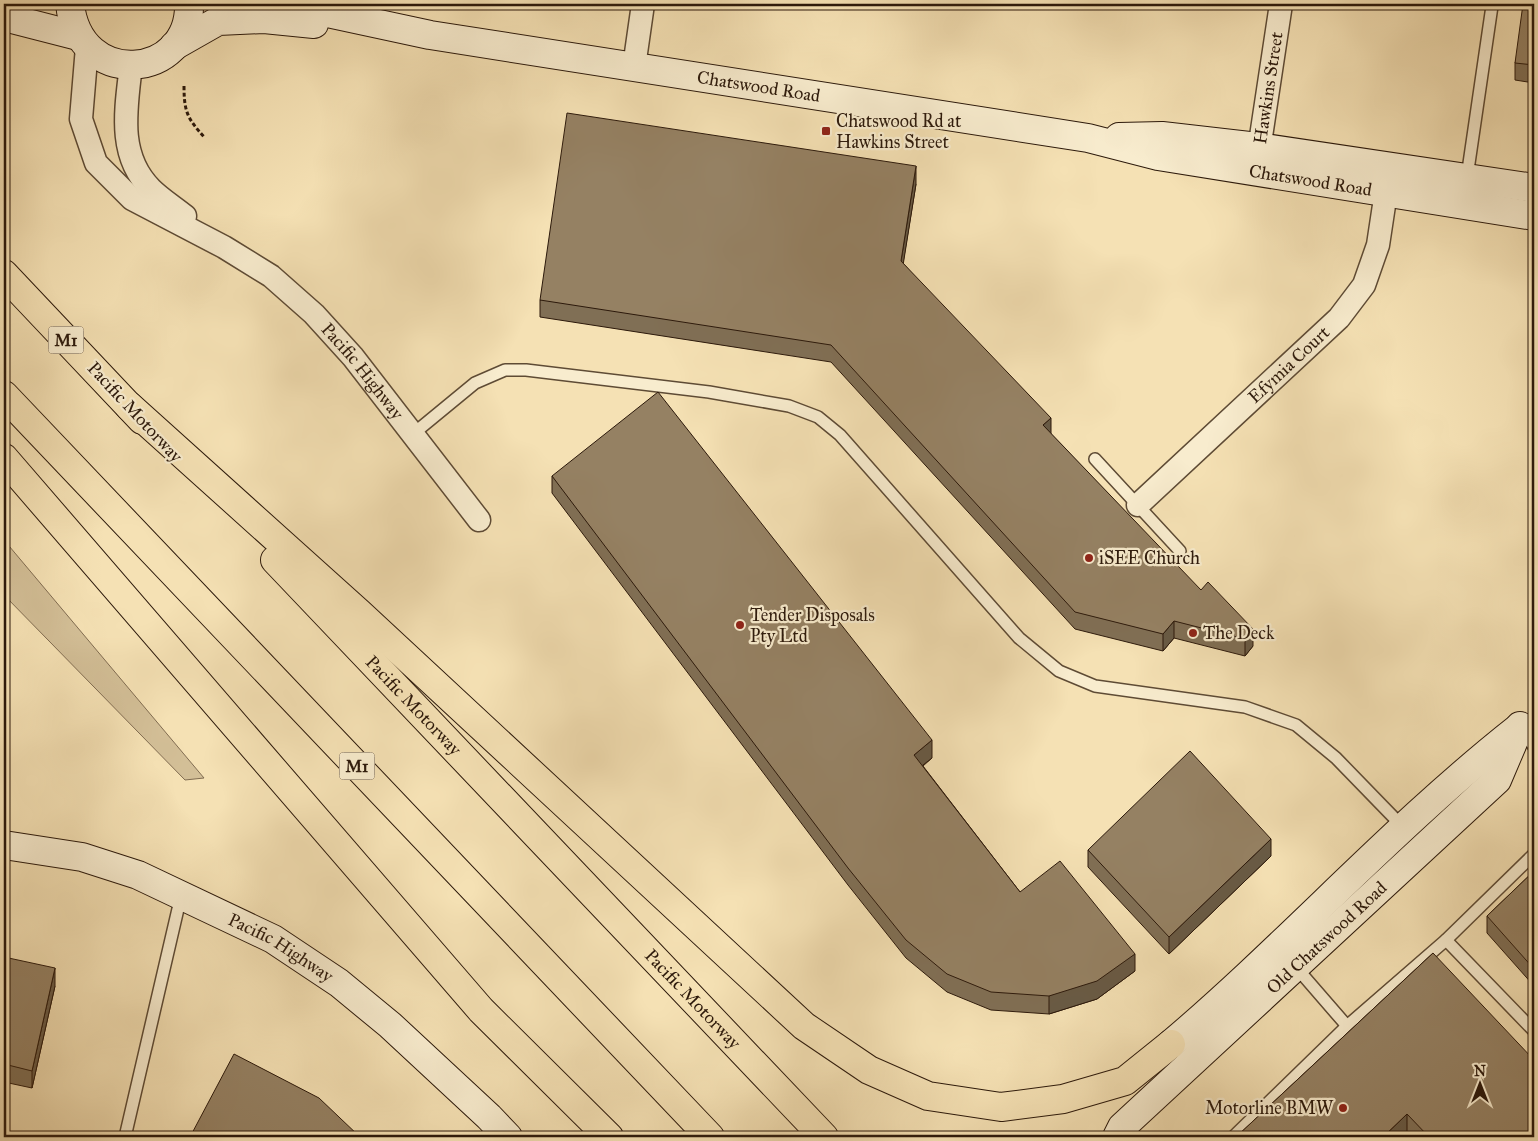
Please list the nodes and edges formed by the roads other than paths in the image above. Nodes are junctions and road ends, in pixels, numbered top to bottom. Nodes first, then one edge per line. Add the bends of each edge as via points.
1 (70, 4) edge
2 (189, 4) edge
3 (286, 4) edge
4 (644, 4) edge
5 (1281, 4) edge
6 (1492, 6) dead end
7 (4, 17) edge
8 (430, 35) junction
9 (83, 41) junction
10 (174, 46) junction
11 (131, 65) junction
12 (634, 67) junction
13 (1257, 159) junction
14 (1466, 177) junction
15 (1534, 188) edge
16 (1386, 192) junction
17 (1534, 216) edge
18 (224, 246) junction
19 (4, 274) edge
20 (4, 395) edge
21 (129, 406) junction
22 (413, 434) junction
23 (4, 458) edge
24 (1095, 459) dead end
25 (1138, 505) junction
26 (480, 520) dead end
27 (1180, 550) dead end
28 (1530, 729) edge
29 (1402, 826) junction
30 (9, 848) edge
31 (1534, 854) edge
32 (181, 894) junction
33 (1446, 940) junction
34 (1295, 966) junction
35 (1348, 1026) junction
36 (1534, 1031) edge
37 (1171, 1044) joint
38 (125, 1137) edge
39 (508, 1137) edge
40 (609, 1137) edge
41 (710, 1137) edge
42 (824, 1137) edge
43 (1117, 1137) edge
44 (1233, 1137) edge

1 - 9 main road via 72,19
2 - 10 main road via 190,13 184,31
3 - 8 main road, Chatswood Road
4 - 12 street
5 - 13 street, Hawkins Street
6 - 14 lane
7 - 9 main road
8 - 10 main road, Chatswood Road via 264,19 218,21
8 - 12 main road, Chatswood Road
9 - 11 main road via 108,60
9 - 18 street, Pacific Highway via 81,119 96,163 132,199
10 - 11 main road, Chatswood Road via 147,63
11 - 18 street, Pacific Highway via 125,119 129,155 150,188
12 - 13 main road, Chatswood Road via 1088,138 1162,136
13 - 14 main road, Chatswood Road
13 - 16 main road, Chatswood Road
14 - 15 main road, Chatswood Road
16 - 17 main road, Chatswood Road
16 - 25 street, Efymia Court via 1378,245 1364,285 1339,318
18 - 22 street, Pacific Highway via 271,276 314,314 353,357
19 - 21 highway, Pacific Motorway / M1
20 - 41 highway, M1
21 - 37 highway via 380,633 804,1026 869,1070 928,1096 1001,1107 1063,1099 1125,1081
21 - 42 highway, Pacific Motorway / M1
22 - 26 street, Pacific Highway
22 - 29 lane via 475,382 505,370 709,392 789,406 818,417 840,435 1019,638 1059,671 1095,686 1245,707 1296,725 1336,758
23 - 40 highway via 481,1010
24 - 25 lane
25 - 27 lane
28 - 29 main road, Old Chatswood Road via 1475,761
28 - 34 main road, Old Chatswood Road via 1497,780
29 - 37 main road, Old Chatswood Road via 1227,996
30 - 32 main road, Pacific Highway via 82,857 138,875
31 - 33 lane
32 - 38 lane
32 - 39 main road, Pacific Highway via 273,939 339,983 404,1038
33 - 35 lane
33 - 36 lane
34 - 35 lane
34 - 43 main road, Old Chatswood Road via 1122,1127
35 - 44 lane

